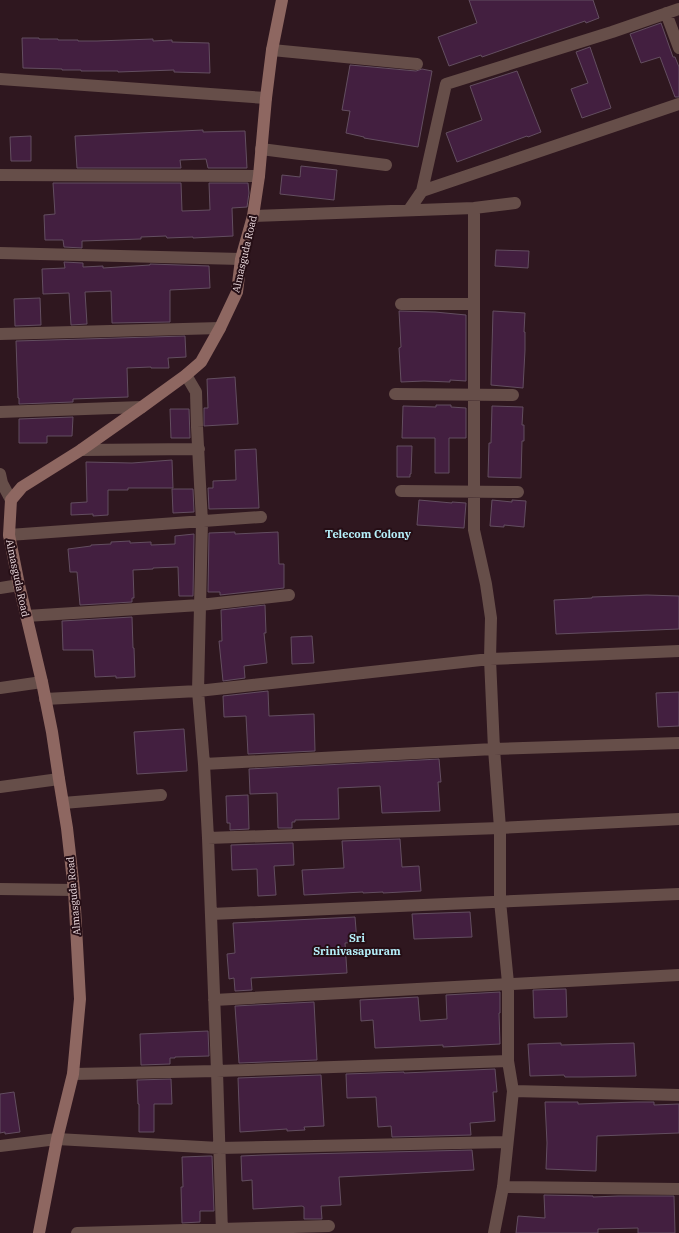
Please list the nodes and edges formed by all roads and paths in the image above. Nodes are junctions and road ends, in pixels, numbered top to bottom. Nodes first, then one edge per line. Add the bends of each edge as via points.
1 (282, 0) edge
2 (679, 9) edge
3 (666, 13) junction
4 (679, 48) edge
5 (272, 50) junction
6 (416, 64) dead end
7 (0, 79) edge
8 (266, 98) junction
9 (679, 104) edge
10 (261, 148) junction
11 (386, 165) dead end
12 (0, 175) edge
13 (260, 176) junction
14 (422, 190) junction
15 (515, 203) dead end
16 (474, 208) junction
17 (409, 210) junction
18 (254, 216) junction
19 (0, 253) edge
20 (241, 259) junction
21 (401, 304) dead end
22 (474, 304) junction
23 (220, 328) junction
24 (0, 334) edge
25 (186, 375) junction
26 (395, 394) dead end
27 (474, 394) junction
28 (513, 395) dead end
29 (142, 407) junction
30 (0, 412) edge
31 (199, 449) junction
32 (81, 450) junction
33 (0, 474) edge
34 (401, 491) dead end
35 (474, 492) junction
36 (518, 492) dead end
37 (11, 500) junction
38 (261, 518) dead end
39 (202, 522) junction
40 (9, 535) junction
41 (19, 585) junction
42 (0, 588) edge
43 (289, 595) dead end
44 (200, 605) junction
45 (26, 616) junction
46 (679, 651) edge
47 (490, 659) junction
48 (42, 682) junction
49 (0, 688) edge
50 (198, 691) junction
51 (45, 699) junction
52 (679, 743) edge
53 (494, 750) junction
54 (204, 764) junction
55 (59, 779) junction
56 (0, 787) edge
57 (161, 795) dead end
58 (63, 803) junction
59 (679, 819) edge
60 (500, 828) junction
61 (208, 838) junction
62 (0, 889) edge
63 (74, 890) junction
64 (679, 894) edge
65 (500, 901) junction
66 (211, 914) junction
67 (679, 975) edge
68 (508, 983) junction
69 (214, 1000) junction
70 (508, 1061) junction
71 (217, 1071) junction
72 (73, 1074) junction
73 (513, 1091) junction
74 (679, 1095) edge
75 (57, 1139) junction
76 (507, 1142) junction
77 (0, 1146) edge
78 (219, 1148) junction
79 (503, 1187) junction
80 (679, 1189) edge
81 (330, 1226) dead end
82 (222, 1231) edge
83 (39, 1233) edge
84 (77, 1233) edge
85 (494, 1233) edge

1 - 5 street, Almasguda Road
2 - 3 street
3 - 4 street
3 - 14 street via 446,84
5 - 6 street
5 - 8 street, Almasguda Road
7 - 8 street
8 - 10 street, Almasguda Road
9 - 14 street
10 - 11 street
10 - 13 street, Almasguda Road
12 - 13 street
13 - 18 street, Almasguda Road
14 - 17 street
15 - 16 street
16 - 17 street
16 - 22 street
17 - 18 street
18 - 20 street, Almasguda Road
19 - 20 street
20 - 23 street, Almasguda Road via 237,292
21 - 22 street
22 - 27 street
23 - 24 street
23 - 25 street, Almasguda Road via 201,362
25 - 29 street, Almasguda Road
25 - 31 street via 196,392
26 - 27 street
27 - 28 street
27 - 35 street
29 - 30 street
29 - 32 street, Almasguda Road
31 - 32 street
31 - 39 street
32 - 37 street, Almasguda Road via 22,487
33 - 37 street
34 - 35 street
35 - 36 street
35 - 47 street via 474,530 491,618
37 - 40 street, Almasguda Road
38 - 39 street
39 - 40 street
39 - 44 street
40 - 41 street, Almasguda Road
41 - 42 street
41 - 45 street, Almasguda Road
43 - 44 street
44 - 45 street
44 - 50 street
45 - 48 street, Almasguda Road
46 - 47 street
47 - 50 street
47 - 53 street
48 - 49 street
48 - 51 street, Almasguda Road
50 - 51 street
50 - 54 street
51 - 55 street, Almasguda Road
52 - 53 street
53 - 54 street
53 - 60 street
54 - 61 street
55 - 56 street
55 - 58 street, Almasguda Road
57 - 58 street
58 - 63 street, Almasguda Road
59 - 60 street
60 - 61 street
60 - 65 street
61 - 66 street
62 - 63 street
63 - 72 street, Almasguda Road via 80,1000
64 - 65 street
65 - 66 street
65 - 68 street
66 - 69 street
67 - 68 street
68 - 69 street
68 - 70 street
69 - 71 street
70 - 71 street
70 - 73 street
71 - 72 street
71 - 78 street
72 - 75 street, Almasguda Road
73 - 74 street
73 - 76 street
75 - 77 street
75 - 78 street
75 - 83 street, Almasguda Road
76 - 78 street
76 - 79 street
78 - 82 street
79 - 80 street
79 - 85 street
81 - 82 street
82 - 84 street

